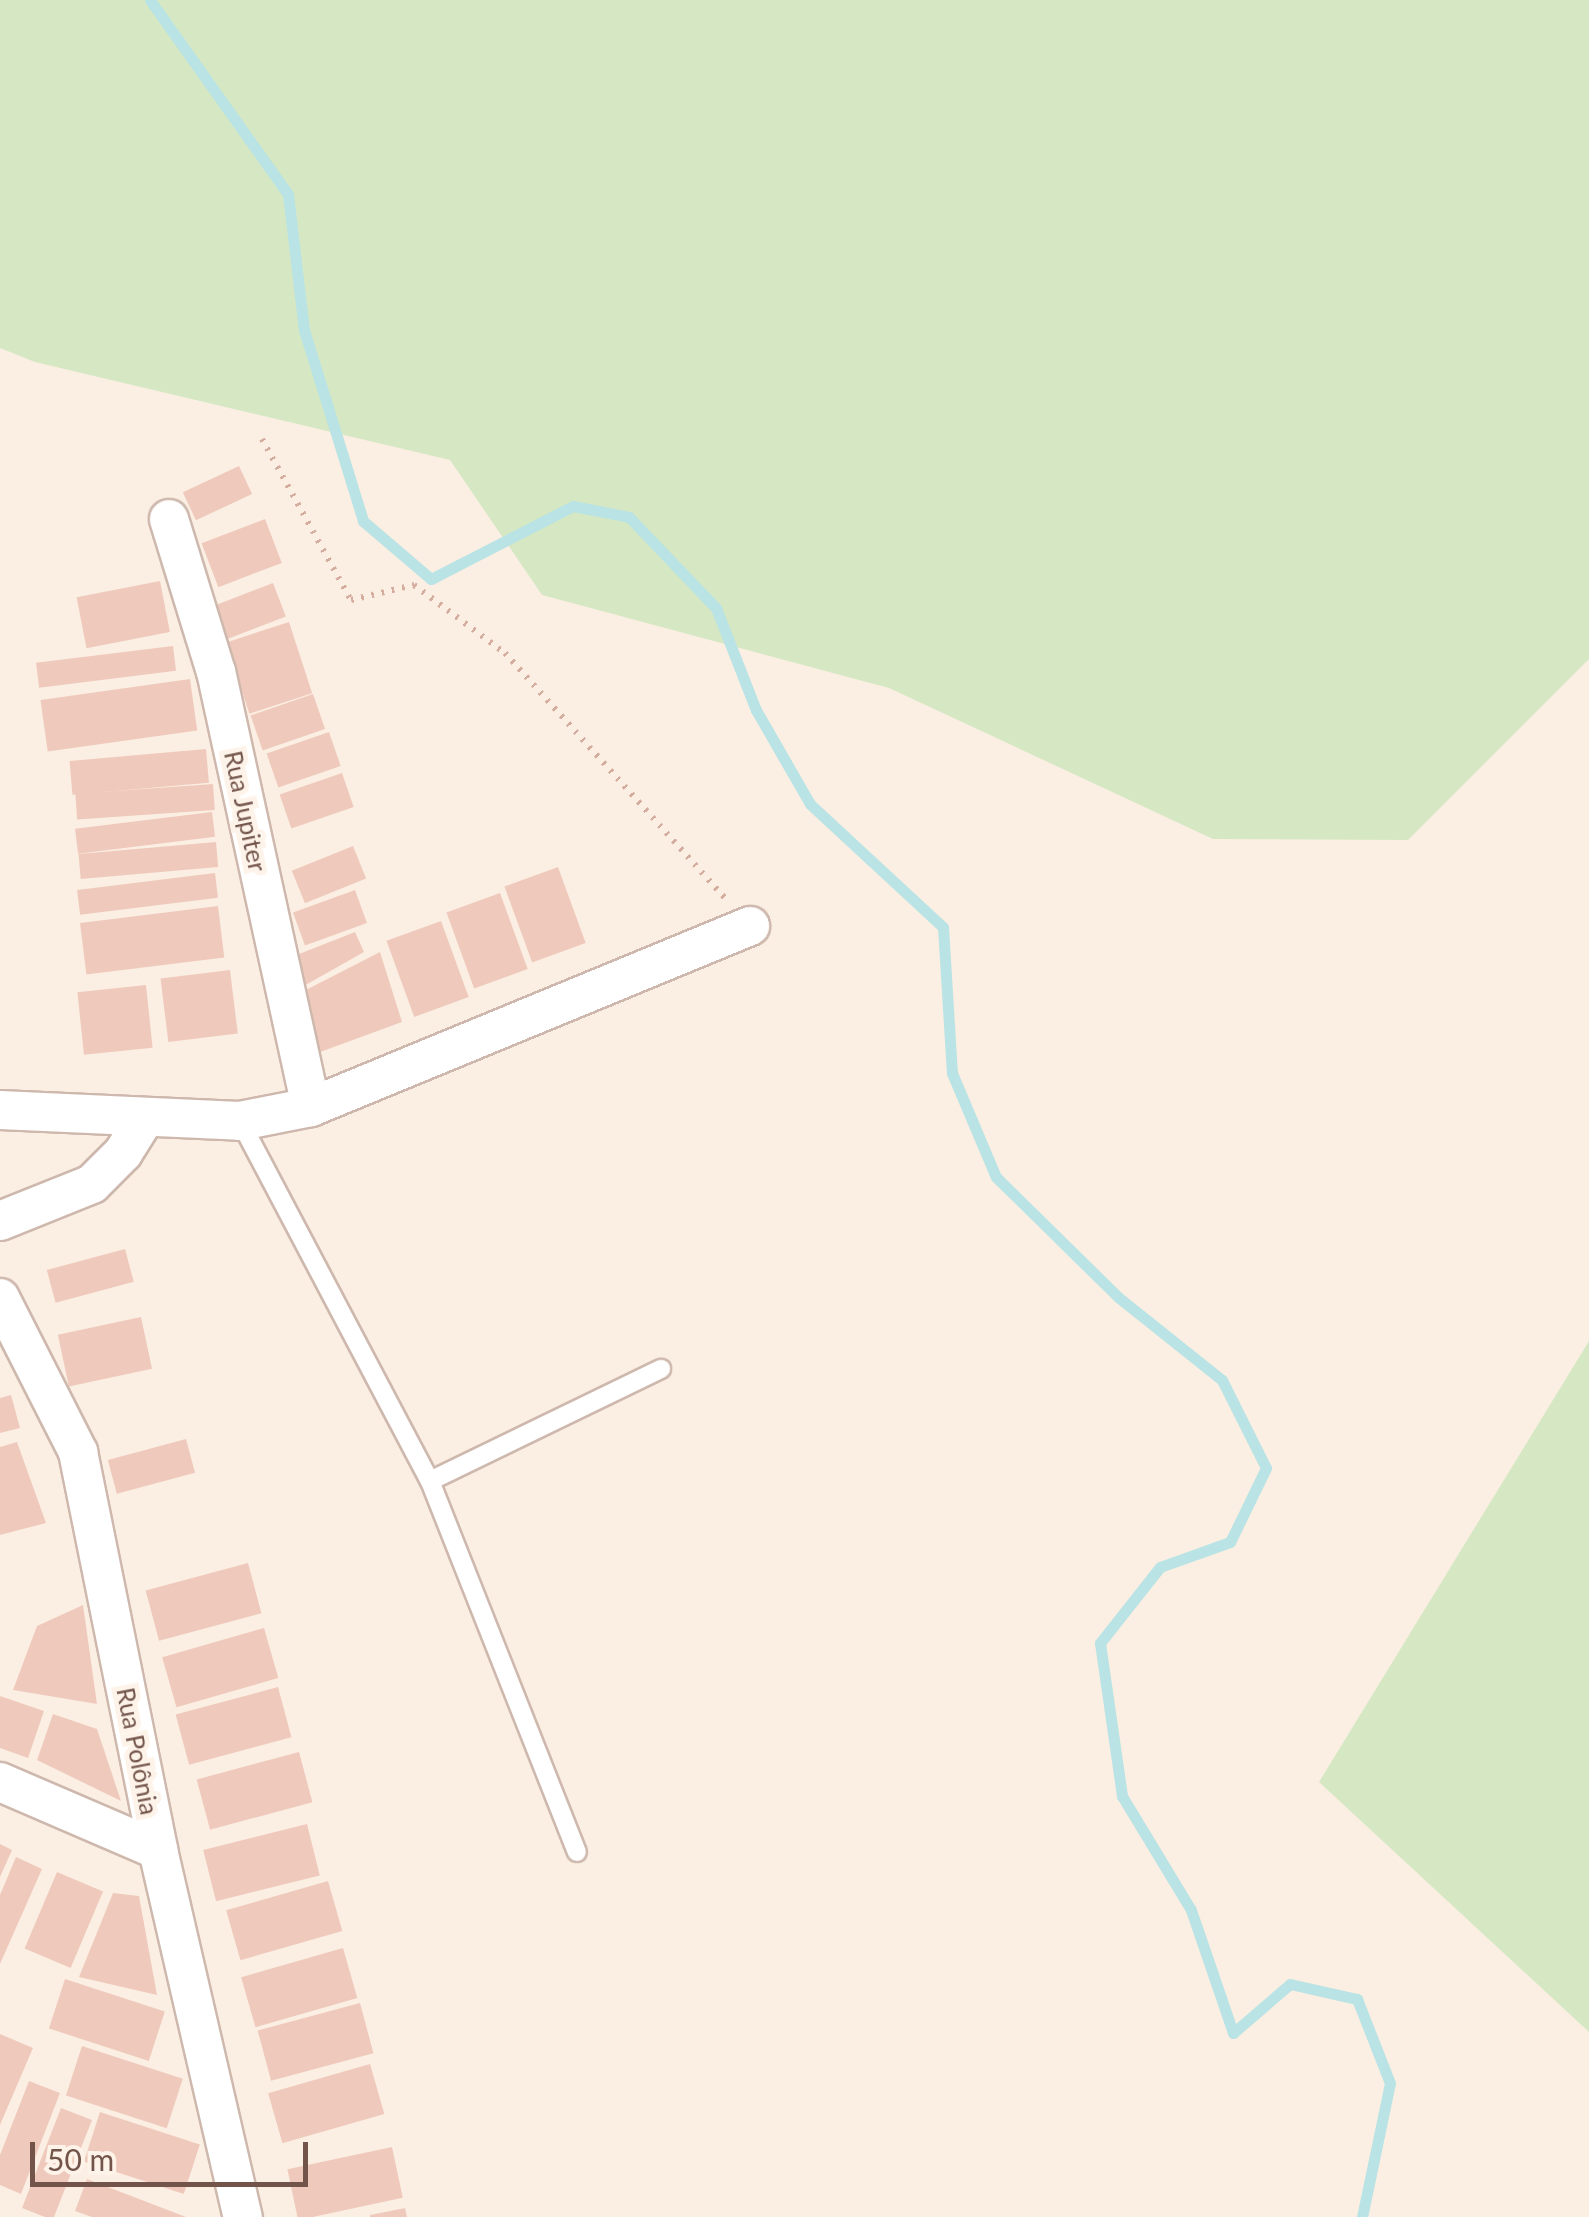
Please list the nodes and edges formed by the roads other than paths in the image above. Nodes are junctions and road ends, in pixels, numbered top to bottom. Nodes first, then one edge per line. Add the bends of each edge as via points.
1 (169, 518) dead end
2 (750, 926) road end
3 (0, 1098) edge
4 (311, 1107) junction
5 (0, 1110) edge
6 (144, 1119) junction
7 (240, 1121) junction
8 (0, 1221) edge
9 (0, 1298) edge
10 (662, 1369) dead end
11 (430, 1481) junction
12 (0, 1782) edge
13 (158, 1850) junction
14 (576, 1852) dead end
15 (243, 2217) edge

1 - 4 street, Rua Jupiter via 216,672
2 - 4 street
3 - 5 street
4 - 7 street
5 - 6 street via 96,1109
6 - 7 street
6 - 8 street via 123,1154 92,1184
7 - 11 lane
9 - 13 street, Rua Polônia via 78,1452
10 - 11 lane
11 - 14 lane
12 - 13 street
13 - 15 street, Rua Polônia

